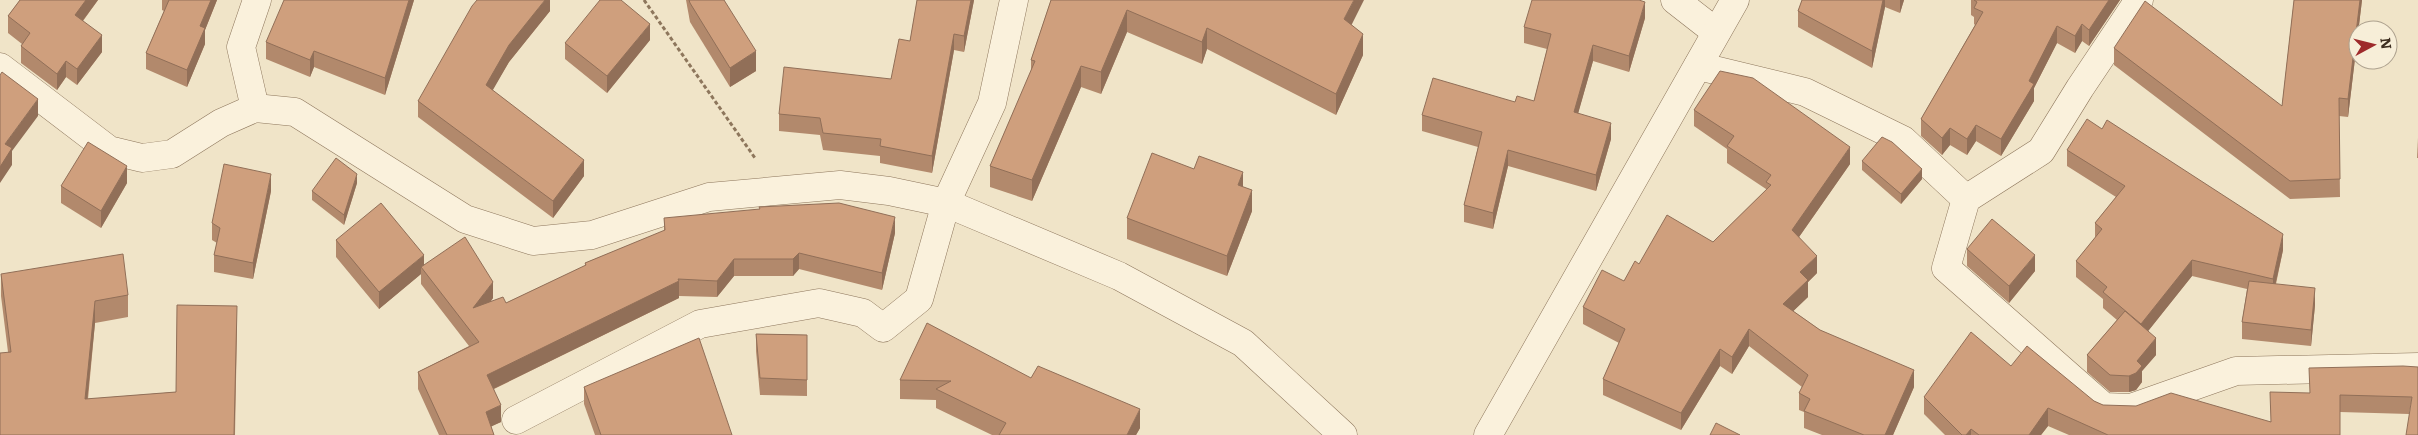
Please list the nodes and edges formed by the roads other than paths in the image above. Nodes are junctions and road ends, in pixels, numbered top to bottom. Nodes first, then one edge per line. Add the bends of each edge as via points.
1 (257, 0) edge
2 (1014, 0) edge
3 (1675, 0) edge
4 (1735, 0) edge
5 (2140, 0) edge
6 (1716, 32) junction
7 (1698, 66) junction
8 (0, 67) edge
9 (255, 108) junction
10 (1966, 199) junction
11 (946, 203) junction
12 (2418, 367) edge
13 (516, 420) dead end
14 (1343, 435) edge
15 (1488, 435) edge

1 - 9 street via 241,47
2 - 11 street via 992,103
3 - 6 street
4 - 6 street
5 - 10 street via 2041,151
6 - 7 street
7 - 10 street via 1805,92 1903,140
7 - 15 street
8 - 9 street via 109,150 142,158 172,154 221,123
9 - 11 street via 295,112 465,219 533,241 592,236 709,197 840,185
10 - 12 street via 1946,268 2104,407 2131,408 2236,371
11 - 13 street via 919,299 883,328 863,313 819,303 700,324
11 - 14 street via 1119,276 1243,343

